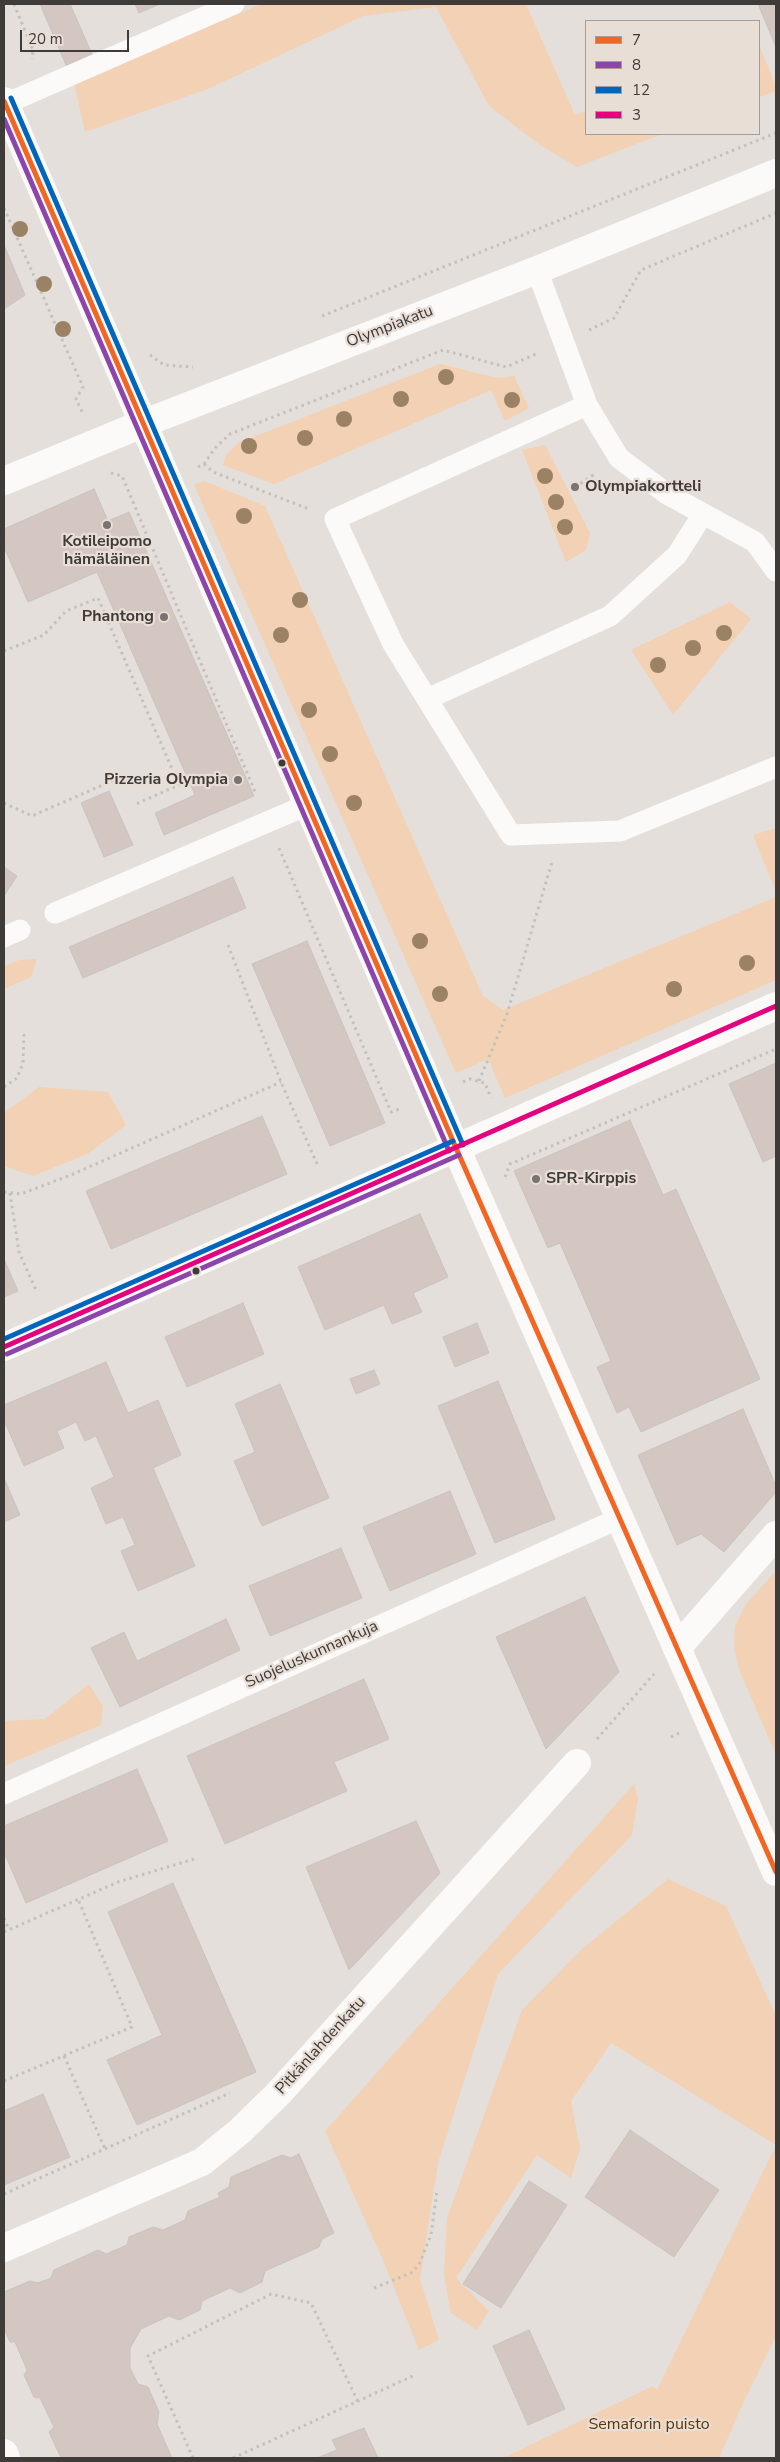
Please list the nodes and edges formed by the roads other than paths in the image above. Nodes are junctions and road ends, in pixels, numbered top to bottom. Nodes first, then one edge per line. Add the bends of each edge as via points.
1 (234, 4) edge
2 (4, 102) edge
3 (776, 172) edge
4 (537, 270) junction
5 (587, 405) junction
6 (142, 424) junction
7 (4, 481) edge
8 (703, 514) junction
9 (776, 570) edge
10 (427, 700) junction
11 (776, 767) edge
12 (307, 805) junction
13 (55, 913) dead end
14 (776, 1006) edge
15 (456, 1148) junction
16 (4, 1347) edge
17 (620, 1518) junction
18 (776, 1535) edge
19 (677, 1648) junction
20 (577, 1762) road end
21 (4, 1794) edge
22 (776, 1872) edge
23 (4, 2248) edge
24 (4, 2452) edge
25 (6, 2458) edge

1 - 2 lane
2 - 6 street
3 - 4 street, Olympiakatu
4 - 5 lane
4 - 6 street, Olympiakatu
5 - 8 lane via 619,458 667,494
5 - 10 lane via 334,519 393,644
6 - 7 street, Olympiakatu
6 - 12 street
8 - 9 lane via 755,542
8 - 10 lane via 677,555 610,616
10 - 11 lane via 511,835 620,831
12 - 13 lane
12 - 15 street
14 - 15 street
15 - 16 street
15 - 17 street
17 - 19 street
17 - 21 lane, Suojeluskunnankuja
18 - 19 street
19 - 22 street
20 - 23 street, Pitkänlahdenkatu via 278,2094 240,2131 202,2162
24 - 25 street

